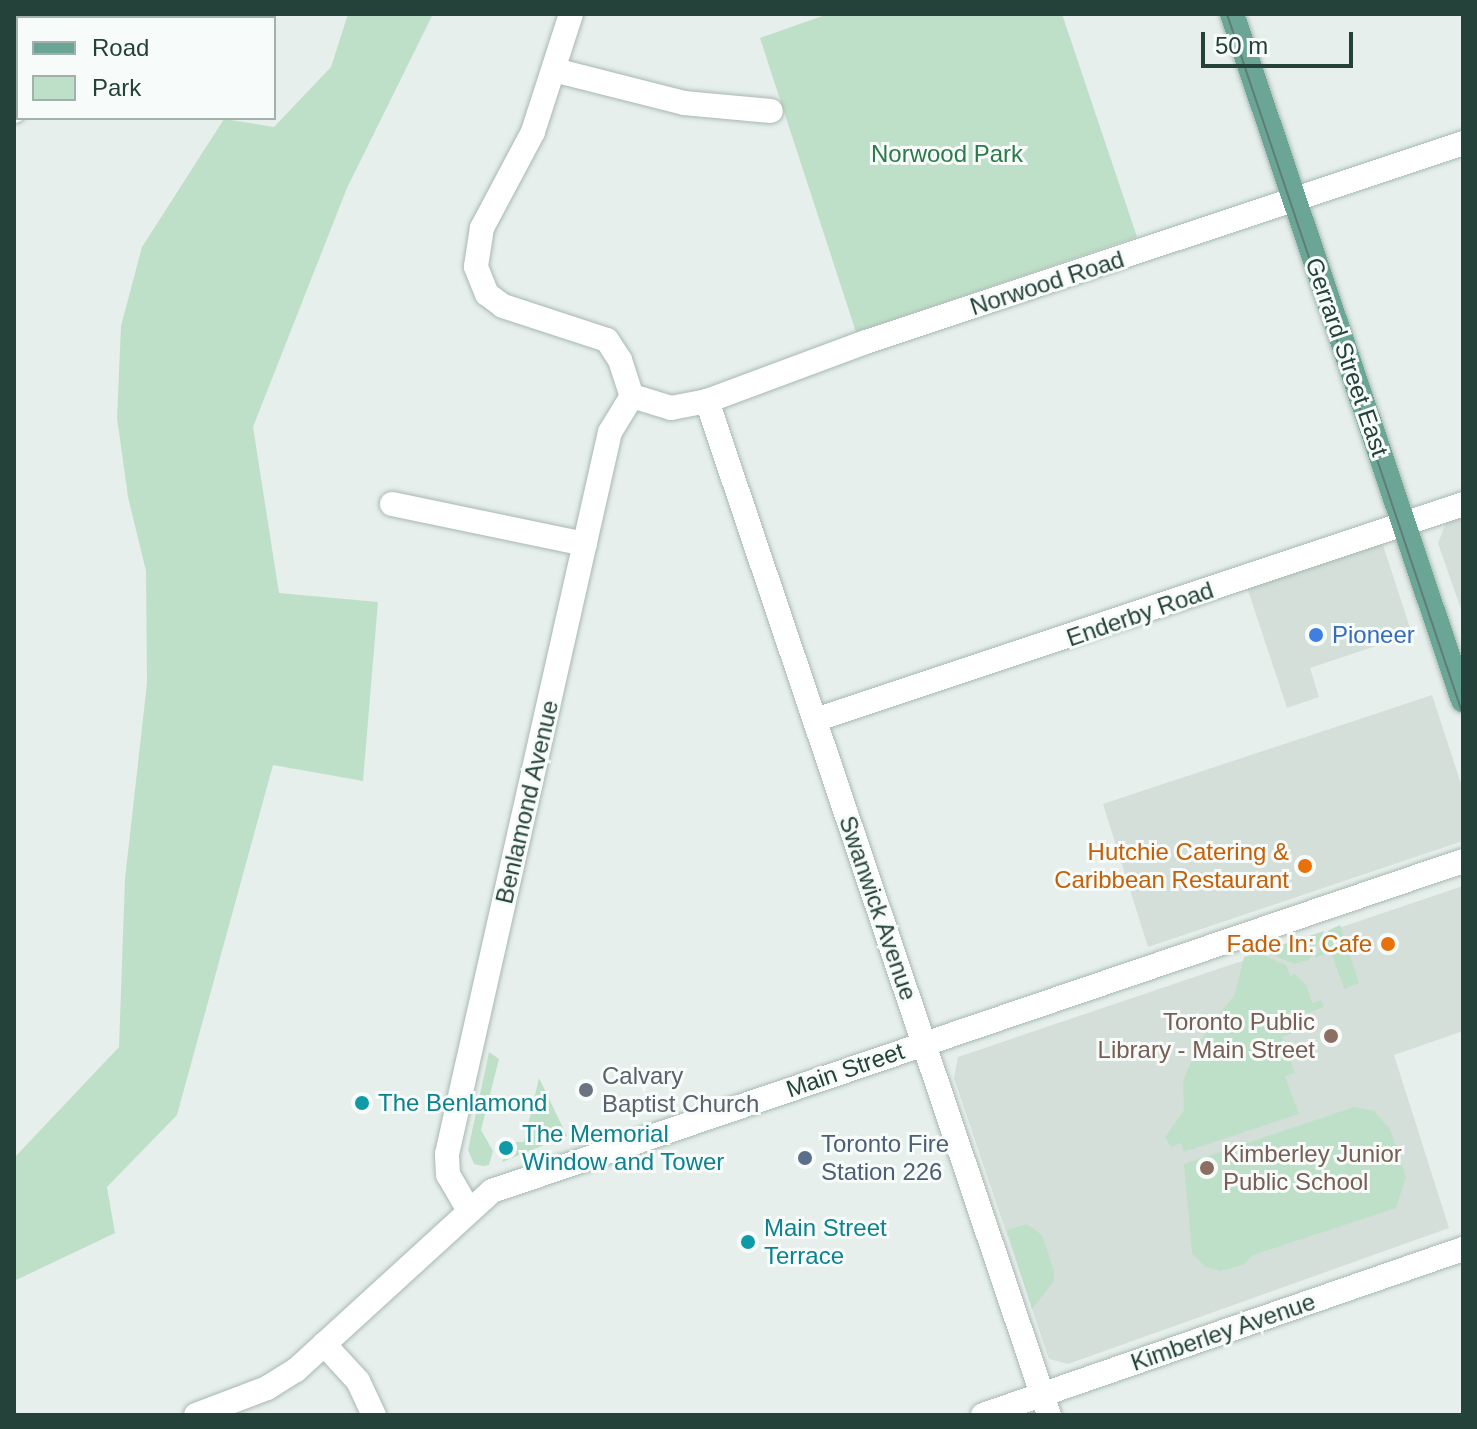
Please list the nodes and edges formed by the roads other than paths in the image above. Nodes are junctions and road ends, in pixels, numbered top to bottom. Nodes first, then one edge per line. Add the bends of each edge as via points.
1 (571, 14) edge
2 (1232, 14) edge
3 (554, 70) junction
4 (771, 111) dead end
5 (1463, 143) edge
6 (1294, 200) junction
7 (632, 396) junction
8 (707, 401) junction
9 (392, 504) dead end
10 (1463, 504) edge
11 (1404, 524) junction
12 (585, 544) junction
13 (1463, 700) edge
14 (815, 720) junction
15 (1463, 861) edge
16 (923, 1044) junction
17 (468, 1209) junction
18 (1463, 1249) edge
19 (324, 1344) junction
20 (1046, 1405) edge
21 (196, 1415) edge
22 (374, 1415) edge
23 (983, 1415) edge

1 - 3 street
2 - 6 main road, Gerrard Street East
3 - 4 street via 684,103
3 - 7 street via 519,166 482,228 476,267 487,294 503,306 607,340
5 - 6 street, Norwood Road
6 - 8 street, Norwood Road
6 - 11 main road, Gerrard Street East
7 - 8 street, Norwood Road via 671,408
7 - 12 street, Benlamond Avenue via 610,432
8 - 14 street, Swanwick Avenue
9 - 12 street
10 - 11 street, Enderby Road
11 - 13 main road, Gerrard Street East
11 - 14 street, Enderby Road
12 - 17 street, Benlamond Avenue via 447,1154 448,1175
14 - 16 street, Swanwick Avenue
15 - 16 street, Main Street
16 - 17 street, Main Street via 492,1191
16 - 20 street, Swanwick Avenue
17 - 19 street, Main Street
18 - 20 street, Kimberley Avenue
19 - 21 street, Main Street via 267,1388
19 - 22 street via 358,1381
20 - 23 street, Kimberley Avenue

